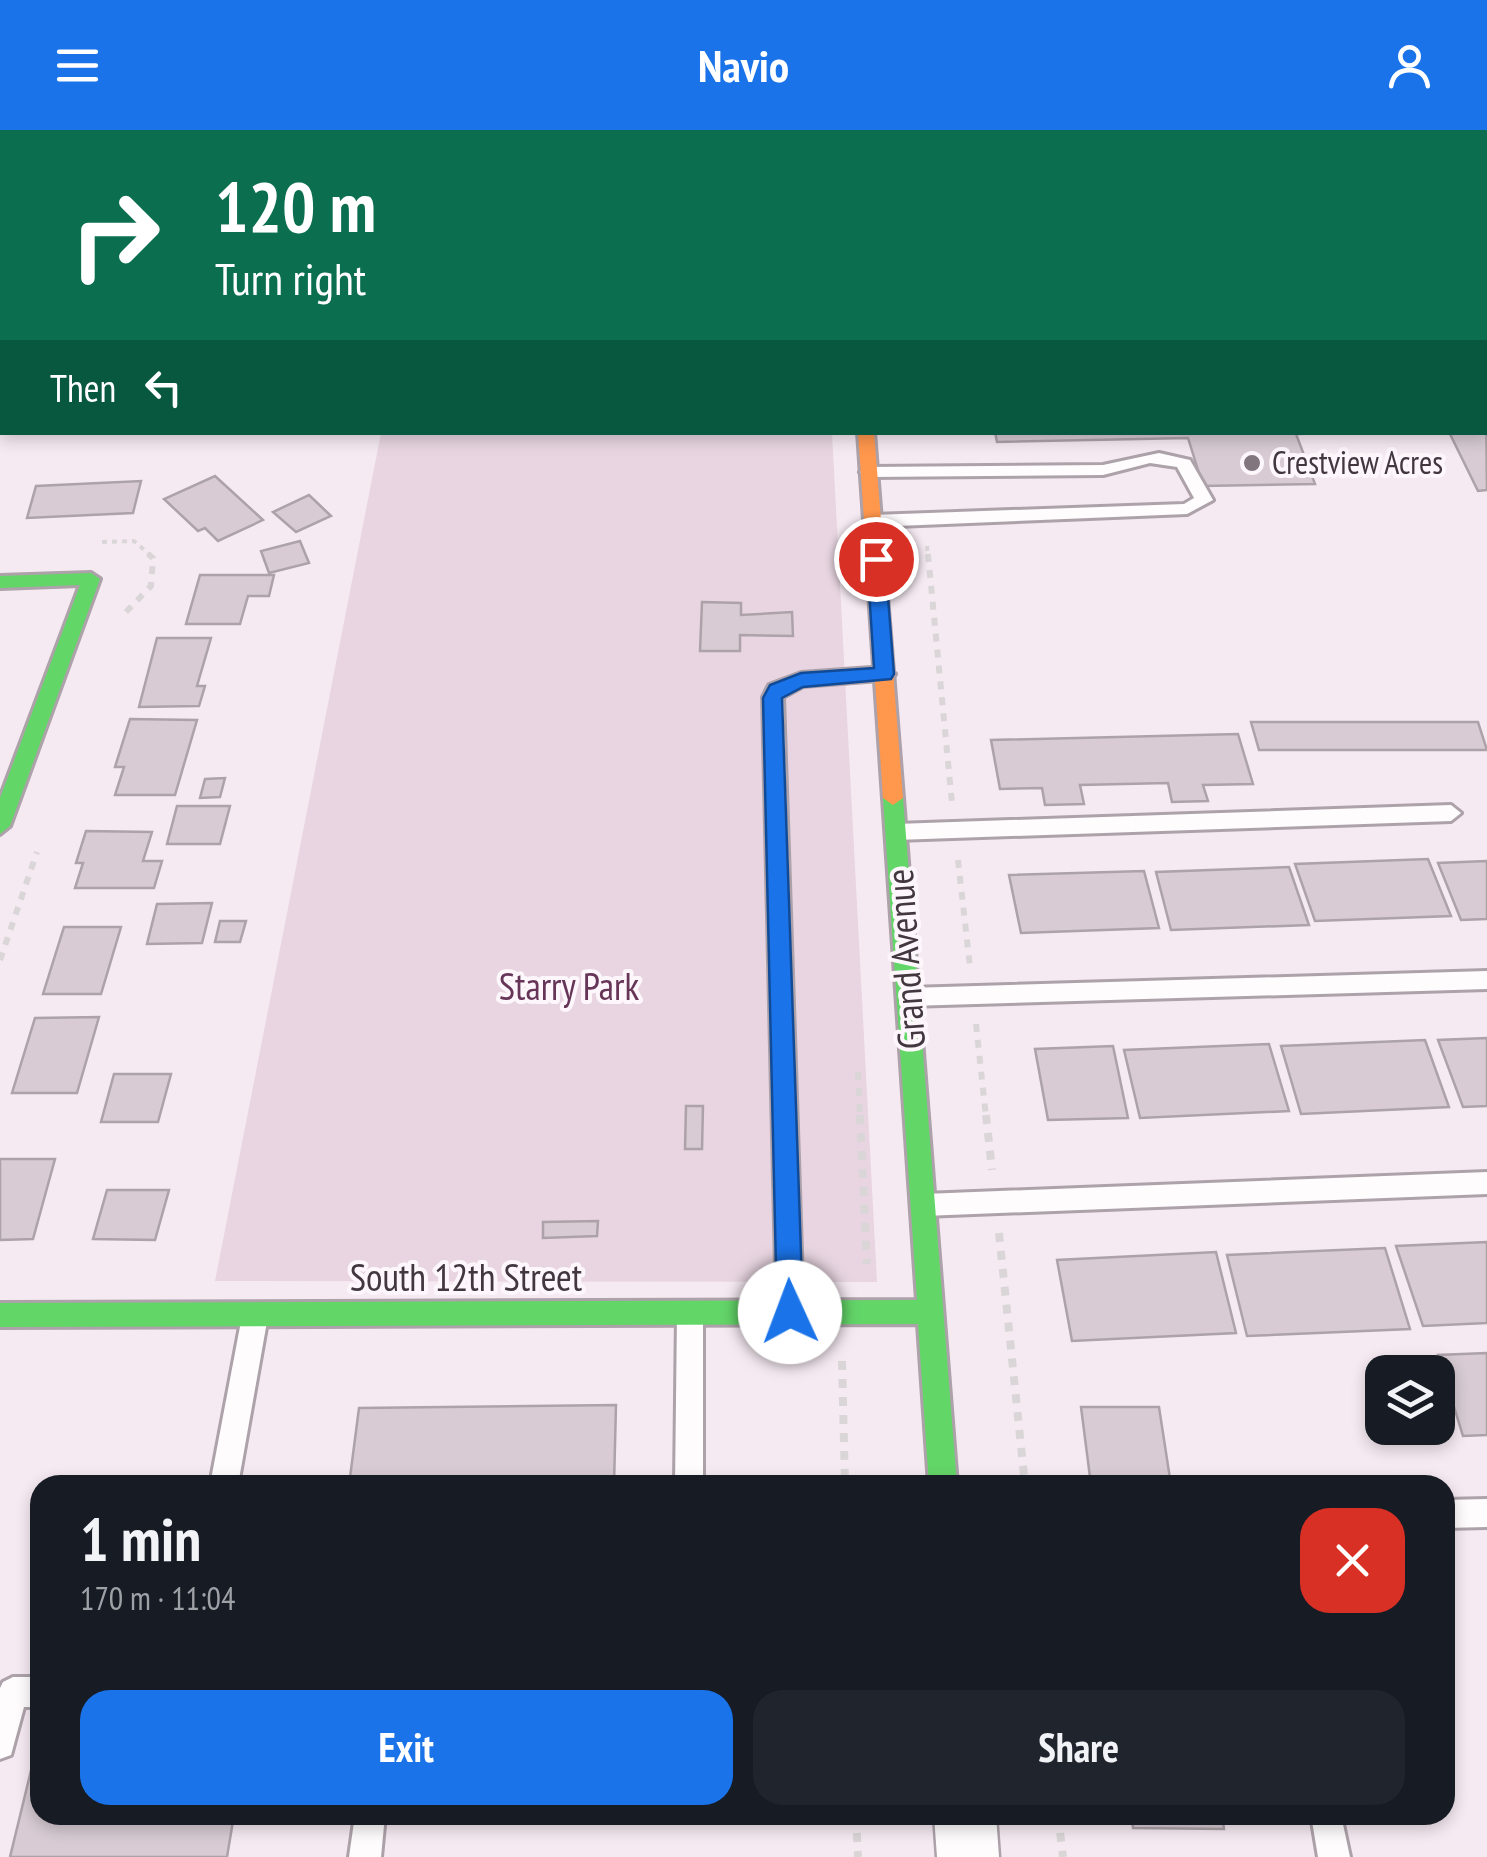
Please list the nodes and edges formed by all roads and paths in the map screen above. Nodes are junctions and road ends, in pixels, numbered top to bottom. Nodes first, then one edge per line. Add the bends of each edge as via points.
1 (866, 435) edge
2 (869, 472) junction
3 (925, 519) junction
4 (873, 520) junction
5 (0, 582) edge
6 (884, 674) junction
7 (1450, 812) dead end
8 (0, 826) edge
9 (955, 830) junction
10 (896, 832) junction
11 (1487, 980) edge
12 (973, 995) junction
13 (909, 996) junction
14 (858, 1068) dead end
15 (1487, 1182) edge
16 (995, 1202) junction
17 (924, 1205) junction
18 (690, 1312) junction
19 (790, 1312) junction
20 (856, 1312) junction
21 (932, 1312) junction
22 (256, 1314) junction
23 (0, 1315) edge
24 (226, 1475) edge
25 (689, 1475) edge
26 (845, 1475) edge
27 (942, 1475) edge
28 (1024, 1475) edge
29 (1487, 1513) edge
30 (1455, 1514) edge
31 (30, 1692) edge
32 (0, 1744) edge
33 (369, 1825) edge
34 (856, 1825) edge
35 (966, 1825) edge
36 (1059, 1825) edge
37 (1328, 1825) edge
38 (365, 1857) edge
39 (858, 1857) edge
40 (968, 1857) edge
41 (1062, 1857) edge
42 (1334, 1857) edge

1 - 2 street, Grand Avenue
2 - 3 lane via 1103,470 1162,456 1184,464 1204,500 1186,509
2 - 4 street, Grand Avenue
3 - 4 lane
3 - 9 path
4 - 6 street, Grand Avenue
5 - 8 street via 91,579
6 - 10 street, Grand Avenue
6 - 19 lane via 801,680 772,698
7 - 9 lane
9 - 10 lane
9 - 12 path
10 - 13 street, Grand Avenue
11 - 12 lane
12 - 13 lane
12 - 16 path
13 - 17 street, Grand Avenue
14 - 20 path via 868,1282
15 - 16 lane
16 - 17 lane
16 - 28 path
17 - 21 street, Grand Avenue
18 - 19 street, South 12th Street
18 - 22 street, South 12th Street
18 - 25 lane
19 - 20 street, South 12th Street
20 - 21 street, South 12th Street
20 - 26 path via 841,1350
21 - 27 street, Grand Avenue
22 - 23 street, South 12th Street
22 - 24 lane
29 - 30 lane
31 - 32 lane via 13,1692
33 - 38 lane
34 - 39 path
35 - 40 street
36 - 41 path
37 - 42 lane

